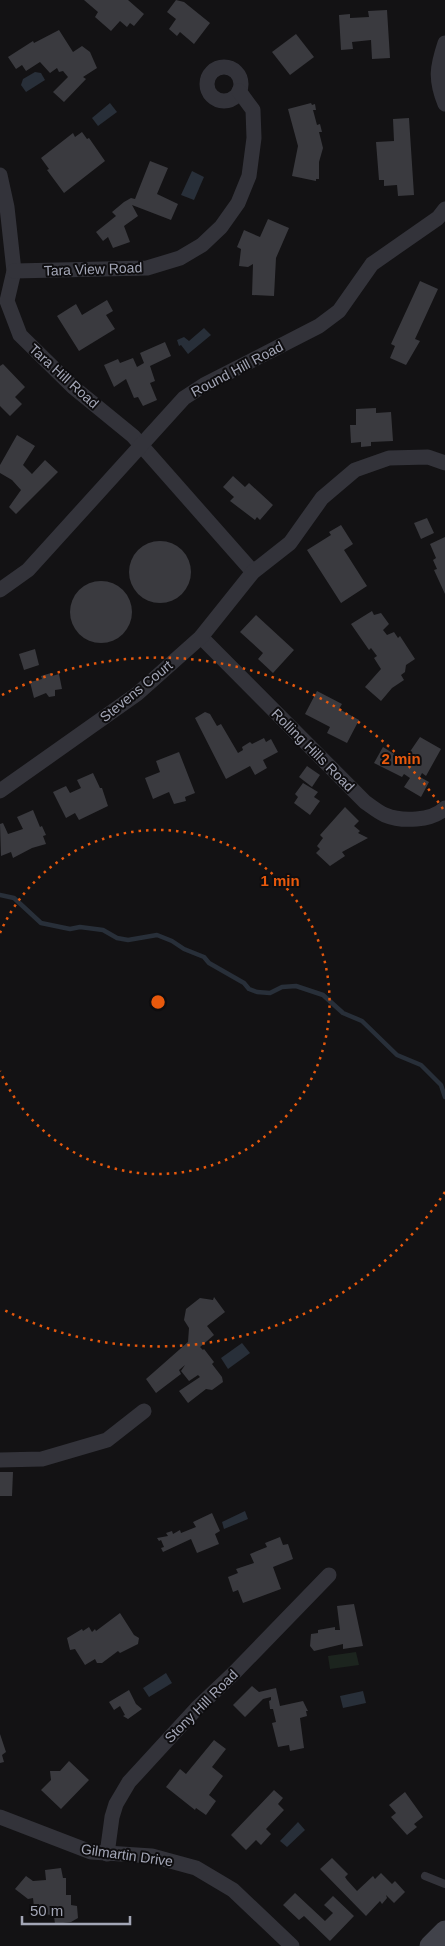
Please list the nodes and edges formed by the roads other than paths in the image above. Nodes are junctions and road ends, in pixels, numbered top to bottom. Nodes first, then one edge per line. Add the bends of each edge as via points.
1 (445, 43) edge
2 (239, 91) dead end
3 (445, 104) edge
4 (0, 175) edge
5 (445, 209) edge
6 (14, 271) junction
7 (141, 446) junction
8 (445, 463) edge
9 (253, 572) junction
10 (0, 590) edge
11 (201, 637) junction
12 (0, 790) edge
13 (445, 808) edge
14 (144, 1411) dead end
15 (0, 1460) edge
16 (329, 1576) dead end
17 (0, 1817) edge
18 (107, 1854) junction
19 (425, 1876) dead end
20 (445, 1884) edge
21 (445, 1931) edge
22 (292, 1946) edge
23 (430, 1946) edge

1 - 3 street via 437,80
2 - 6 street, Tara View Road via 253,110 254,138 249,176 238,203 221,227 202,245 180,258 147,268
4 - 6 street, Tara Hill Road
5 - 7 street, Round Hill Road via 438,218 372,264 339,311 319,326 184,398
6 - 7 street, Tara Hill Road via 8,301 20,335 41,358
7 - 9 street
7 - 10 street, Round Hill Road via 28,570
8 - 9 street, Stevens Court via 428,457 389,458 355,470 322,498 290,543
9 - 11 street, Stevens Court
11 - 12 street, Stevens Court via 137,694
11 - 13 street, Rolling Hills Road via 365,802 385,815 400,819 433,815
14 - 15 street via 107,1440 42,1459
16 - 18 street, Stony Hill Road via 256,1644 129,1782 112,1817
17 - 18 street, Gilmartin Drive via 78,1849
18 - 22 street, Gilmartin Drive via 159,1858 210,1875 243,1899
19 - 20 lane
21 - 23 main road

